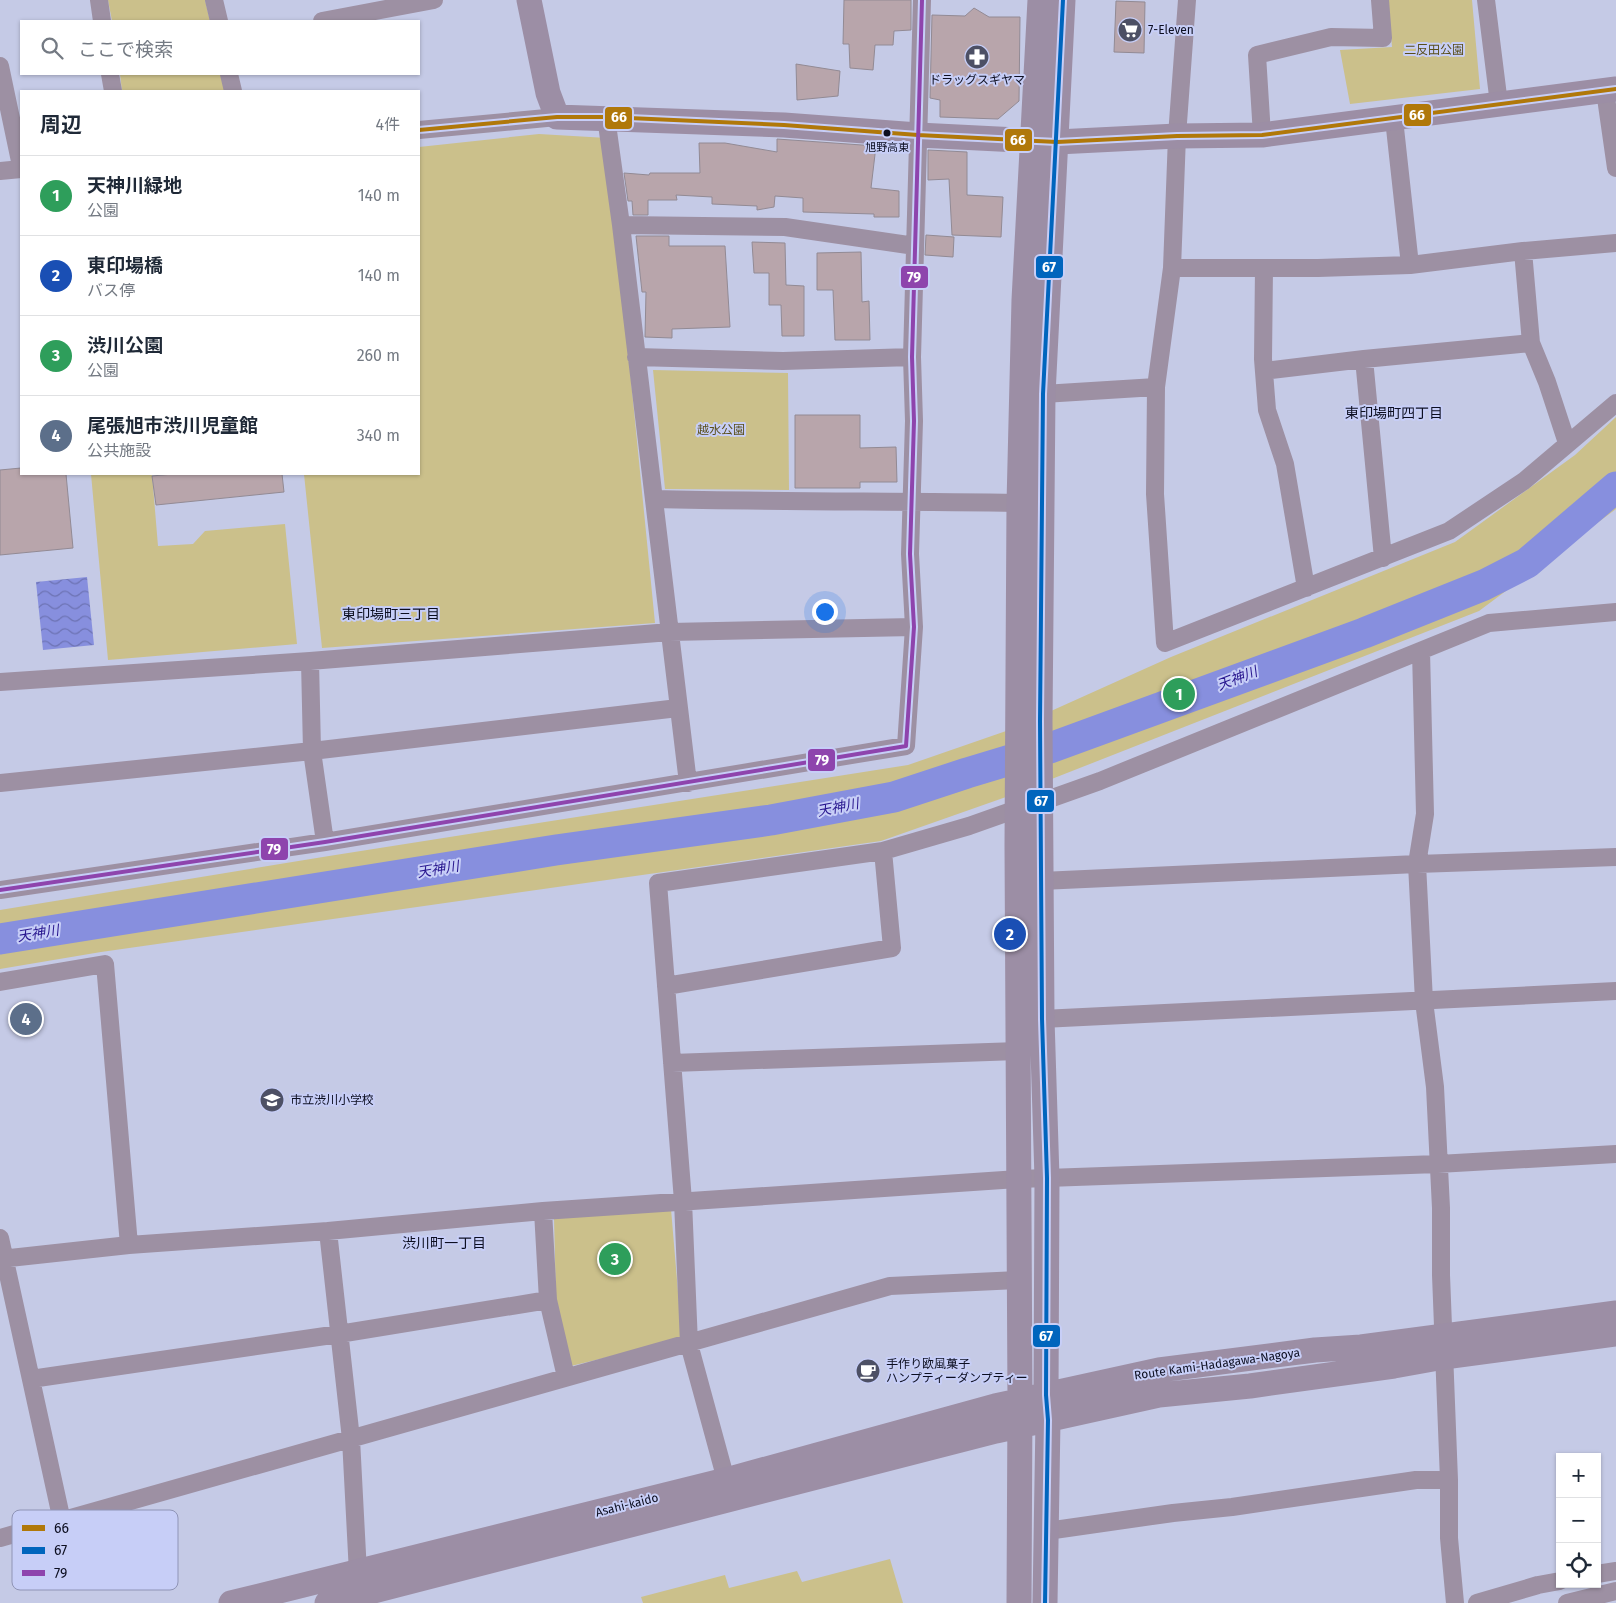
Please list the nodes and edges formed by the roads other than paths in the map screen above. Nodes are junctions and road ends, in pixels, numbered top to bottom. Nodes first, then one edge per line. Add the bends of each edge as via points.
1 (99, 0) edge
2 (214, 0) edge
3 (434, 0) edge
4 (529, 0) edge
5 (922, 0) edge
6 (1040, 0) edge
7 (1063, 0) edge
8 (1187, 0) edge
9 (1380, 0) edge
10 (1486, 0) edge
11 (102, 20) edge
12 (218, 20) edge
13 (327, 20) edge
14 (0, 66) edge
15 (110, 75) edge
16 (229, 75) edge
17 (113, 90) edge
18 (232, 90) edge
19 (1611, 90) edge
20 (1499, 104) junction
21 (557, 117) junction
22 (606, 117) junction
23 (1394, 119) junction
24 (420, 130) edge
25 (918, 135) junction
26 (1262, 135) junction
27 (1177, 136) junction
28 (1045, 142) junction
29 (20, 162) edge
30 (20, 167) edge
31 (1616, 168) edge
32 (0, 171) edge
33 (621, 225) junction
34 (1616, 242) edge
35 (915, 246) junction
36 (1523, 251) junction
37 (1410, 265) junction
38 (1172, 268) junction
39 (1264, 268) junction
40 (1531, 342) junction
41 (636, 357) junction
42 (912, 357) junction
43 (1364, 359) junction
44 (1264, 371) junction
45 (1156, 388) junction
46 (1043, 394) junction
47 (1616, 403) edge
48 (1567, 443) junction
49 (654, 499) junction
50 (911, 501) junction
51 (1019, 503) junction
52 (1383, 558) junction
53 (1306, 588) junction
54 (1616, 612) edge
55 (914, 626) junction
56 (670, 632) junction
57 (1422, 651) junction
58 (310, 661) junction
59 (0, 682) edge
60 (678, 708) junction
61 (1029, 725) junction
62 (312, 751) junction
63 (0, 783) edge
64 (688, 783) junction
65 (1040, 790) junction
66 (1017, 798) junction
67 (325, 842) junction
68 (883, 851) junction
69 (1616, 857) edge
70 (1417, 864) junction
71 (1040, 881) junction
72 (0, 890) edge
73 (0, 982) edge
74 (666, 986) junction
75 (1616, 991) edge
76 (1424, 1001) junction
77 (1042, 1019) junction
78 (1018, 1051) junction
79 (672, 1063) junction
80 (1616, 1154) edge
81 (1438, 1164) junction
82 (1047, 1178) junction
83 (1019, 1179) junction
84 (683, 1201) junction
85 (543, 1211) junction
86 (328, 1231) junction
87 (0, 1238) edge
88 (129, 1245) junction
89 (2, 1259) edge
90 (1019, 1280) junction
91 (548, 1300) junction
92 (1616, 1313) edge
93 (339, 1334) junction
94 (1616, 1334) edge
95 (689, 1344) junction
96 (1444, 1347) junction
97 (566, 1377) junction
98 (31, 1379) junction
99 (1020, 1401) junction
100 (1047, 1408) junction
101 (1020, 1426) junction
102 (351, 1439) junction
103 (726, 1480) junction
104 (1449, 1480) junction
105 (60, 1510) edge
106 (101, 1510) edge
107 (1047, 1531) junction
108 (1616, 1571) edge
109 (358, 1573) junction
110 (1601, 1573) edge
111 (1556, 1582) edge
112 (1616, 1591) edge
113 (231, 1603) edge
114 (327, 1603) edge
115 (1019, 1603) edge
116 (1045, 1603) edge
117 (1455, 1603) edge
118 (1477, 1603) edge
119 (1567, 1603) edge

1 - 11 street
2 - 12 street
3 - 13 street
4 - 21 street via 548,93
5 - 25 street
6 - 28 street
7 - 28 street
8 - 27 street
9 - 26 street via 1383,38 1330,37 1257,55
10 - 20 street
14 - 29 street
15 - 17 street
16 - 18 street
19 - 20 street
19 - 31 street
20 - 23 street
21 - 22 street
21 - 24 street
22 - 25 street
22 - 33 street
23 - 26 street
23 - 37 street
25 - 28 street
25 - 35 street
26 - 27 street
27 - 28 street
27 - 38 street
28 - 46 street
28 - 51 street via 1024,300
30 - 32 street
33 - 35 street via 785,227
33 - 41 street
34 - 36 street
35 - 42 street
36 - 37 street
36 - 40 street
37 - 39 street
38 - 39 street
38 - 45 street
39 - 44 street
40 - 43 street
40 - 48 street
41 - 42 street via 783,361
41 - 49 street
42 - 50 street
43 - 44 street
43 - 52 street
44 - 53 street via 1267,410 1285,464
45 - 46 street
45 - 53 street via 1155,494 1165,643
46 - 61 street
47 - 48 street
48 - 52 street via 1524,481 1449,531
49 - 50 street
49 - 56 street
50 - 51 street
50 - 55 street
51 - 61 street
52 - 53 street
54 - 57 street via 1489,623
55 - 56 street
55 - 64 street via 906,746
56 - 58 street
56 - 60 street
57 - 65 street via 1100,781
57 - 70 street via 1425,814
58 - 59 street
58 - 62 street
60 - 62 street
60 - 64 street
61 - 65 street
61 - 66 street
62 - 63 street
62 - 67 street
64 - 67 street
65 - 71 street
66 - 68 street via 970,826
66 - 78 street
67 - 72 street
68 - 74 street via 892,948
68 - 74 street via 658,883
69 - 70 street
70 - 71 street
70 - 76 street
71 - 77 street
73 - 88 street via 105,964
74 - 79 street
75 - 76 street
76 - 77 street
76 - 81 street via 1435,1087
77 - 82 street
78 - 79 street
78 - 83 street
79 - 84 street
80 - 81 street
81 - 82 street
81 - 96 street
82 - 83 street
82 - 100 street
83 - 84 street
83 - 90 street
84 - 85 street
84 - 95 street
85 - 86 street
85 - 91 street
86 - 88 street
86 - 93 street
87 - 89 street
88 - 89 street
89 - 98 street
90 - 95 street via 890,1286
90 - 99 street
91 - 93 street
91 - 97 street
92 - 96 street, Route Kami-Hadagawa-Nagoya
93 - 98 street
93 - 102 street
94 - 96 street, Route Kami-Hadagawa-Nagoya
95 - 97 street
95 - 103 street
96 - 100 street, Route Kami-Hadagawa-Nagoya via 1394,1366 1259,1385
96 - 104 street
97 - 102 street
98 - 105 street
99 - 100 street, Route Kami-Hadagawa-Nagoya
99 - 101 street
99 - 103 street, Asahi-kaido
100 - 101 street, Asahi-kaido
100 - 107 street
101 - 114 street, Asahi-kaido
101 - 115 street
102 - 106 street
102 - 109 street
103 - 109 street, Asahi-kaido
104 - 107 street via 1416,1480
104 - 117 street
107 - 116 street
108 - 110 street
109 - 113 street, Asahi-kaido
111 - 118 street
112 - 119 street

